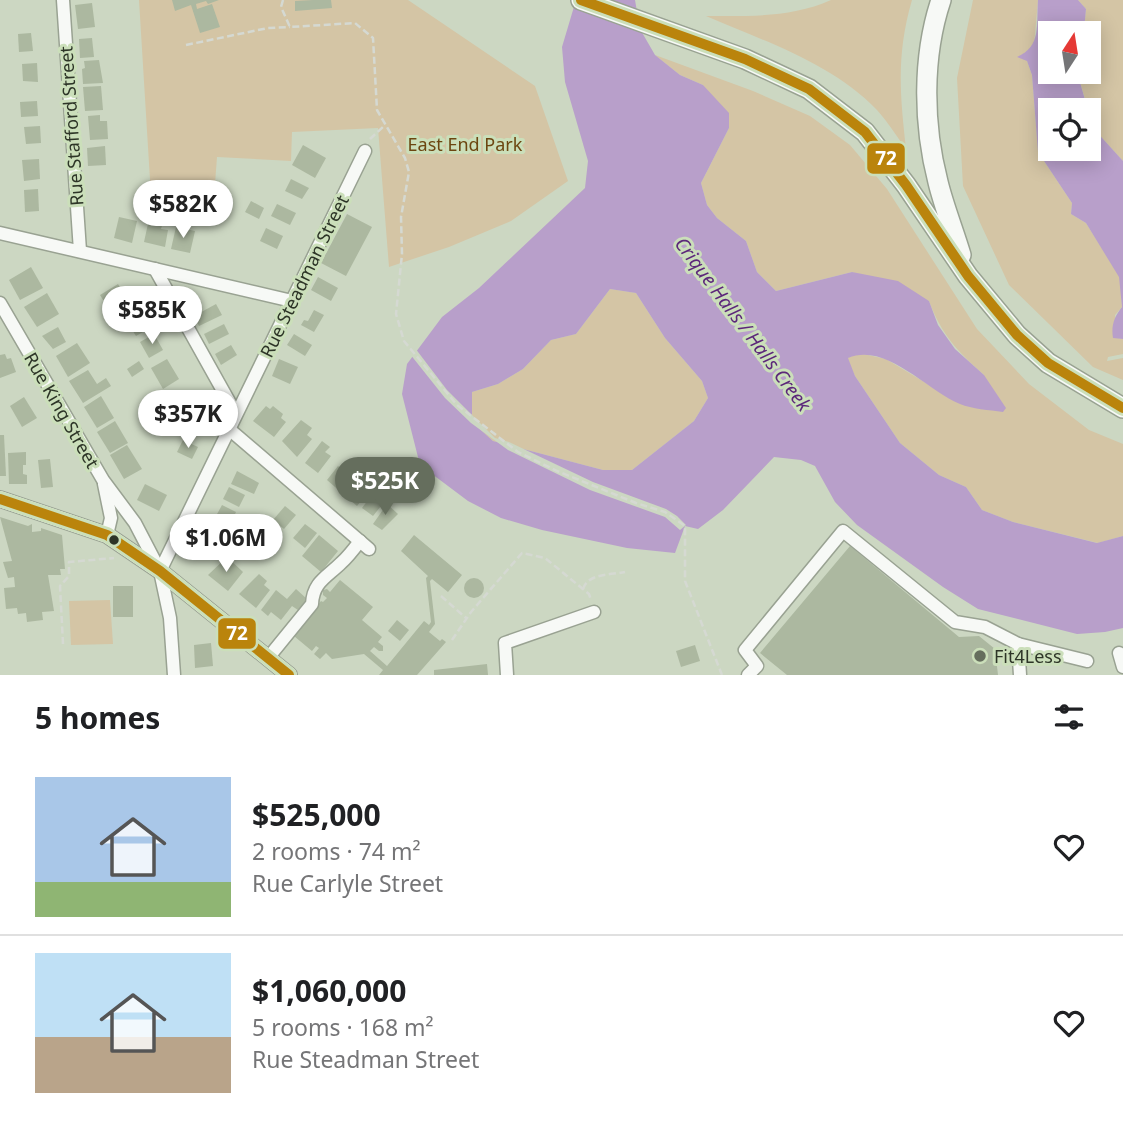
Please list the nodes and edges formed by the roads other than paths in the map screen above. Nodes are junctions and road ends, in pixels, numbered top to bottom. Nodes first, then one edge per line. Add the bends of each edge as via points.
1 (63, 0) edge
2 (581, 0) edge
3 (941, 0) edge
4 (365, 151) road end
5 (0, 233) edge
6 (80, 251) junction
7 (155, 269) junction
8 (968, 276) junction
9 (292, 301) junction
10 (0, 303) edge
11 (1123, 408) edge
12 (236, 414) junction
13 (229, 429) junction
14 (103, 480) junction
15 (0, 499) edge
16 (107, 535) junction
17 (160, 571) junction
18 (594, 612) road end
19 (1018, 644) junction
20 (1119, 653) dead end
21 (268, 657) junction
22 (1087, 661) dead end
23 (1123, 667) edge
24 (757, 672) edge
25 (174, 675) edge
26 (289, 675) edge
27 (507, 675) edge
28 (1020, 675) edge

1 - 6 street, Rue Stafford Street
2 - 8 highway via 745,59 809,89 865,132
3 - 8 highway via 930,51 930,139 938,183
4 - 9 street, Rue Steadman Street
5 - 6 street
6 - 7 street
7 - 9 street
7 - 12 street
8 - 11 highway via 1017,335 1048,363
9 - 12 street, Rue Steadman Street
10 - 14 street, Rue King Street
12 - 13 street, Rue Steadman Street
13 - 17 street, Rue Steadman Street
13 - 21 street via 365,545 324,576 313,604
14 - 16 street, Rue King Street via 111,518
14 - 17 street, Rue King Street via 135,523
15 - 16 main road
16 - 17 main road
17 - 21 main road
17 - 25 street via 170,618
18 - 27 street via 505,643
19 - 22 street
19 - 24 street via 985,627 955,622 843,531 745,650
19 - 28 street
20 - 23 street
21 - 26 main road

